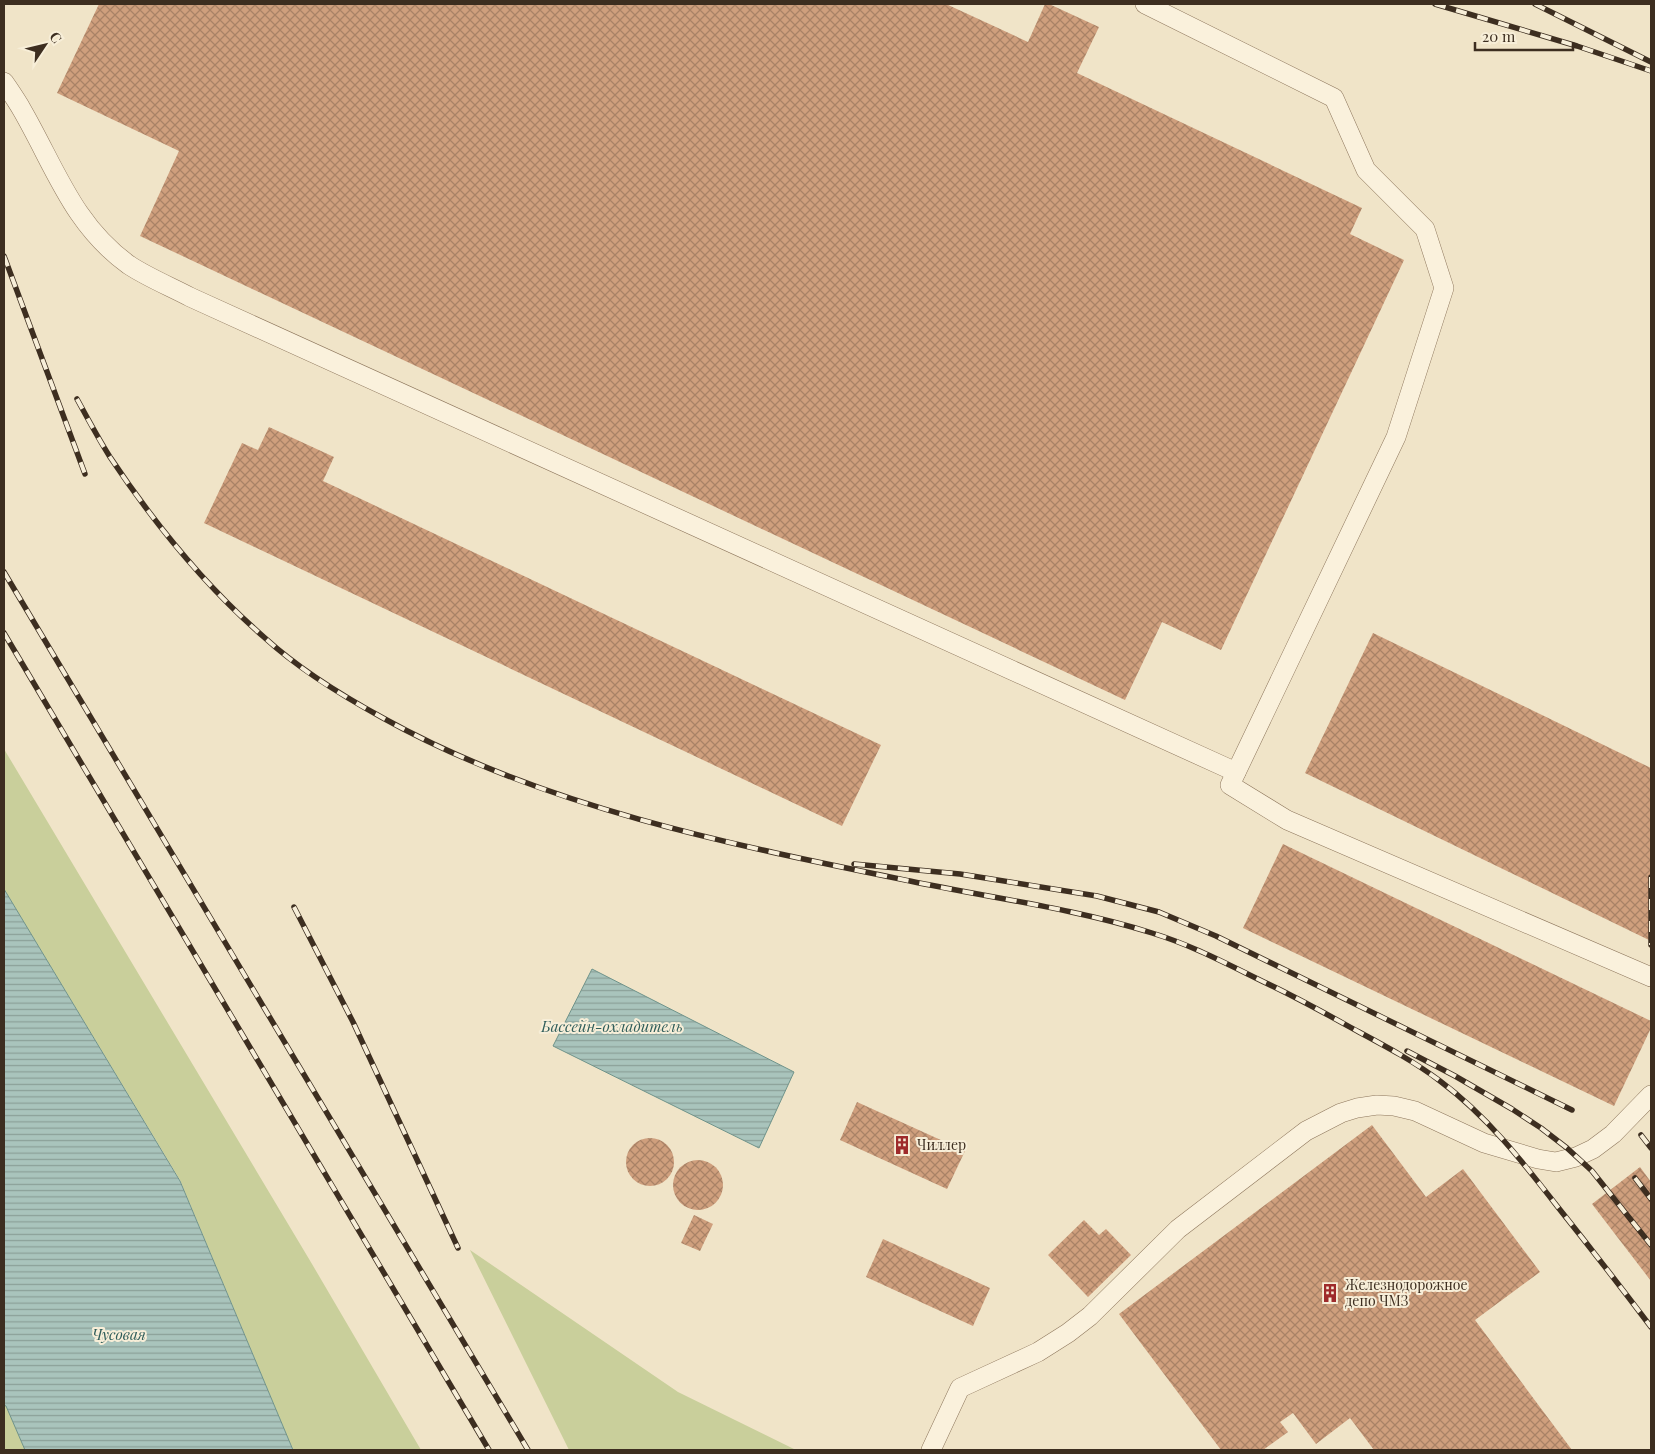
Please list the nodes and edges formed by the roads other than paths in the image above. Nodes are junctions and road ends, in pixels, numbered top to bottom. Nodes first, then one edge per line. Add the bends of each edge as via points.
1 (1145, 4) edge
2 (4, 82) edge
3 (1236, 772) junction
4 (1651, 977) edge
5 (1651, 1095) edge
6 (931, 1450) edge

1 - 3 lane via 1334,98 1366,170 1425,229 1444,288 1396,437
2 - 3 lane via 69,201 108,247 130,265 190,297
3 - 4 lane via 1230,785 1287,820
5 - 6 lane via 1613,1134 1593,1149 1556,1162 1484,1143 1415,1111 1394,1106 1377,1104 1341,1113 1306,1131 1178,1229 1090,1316 1068,1333 1038,1352 960,1388

